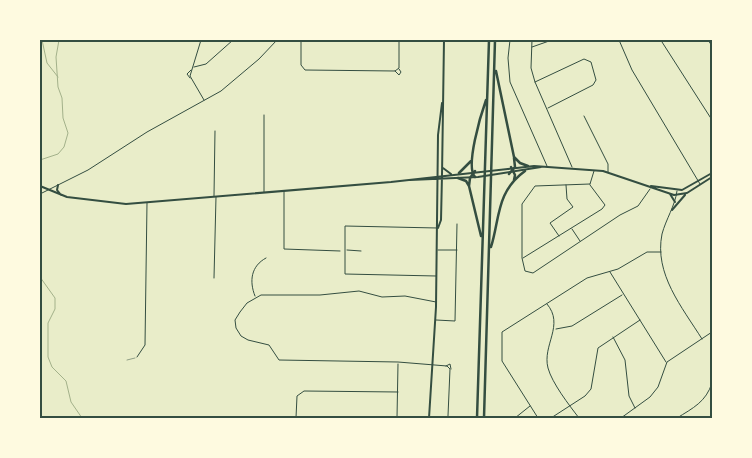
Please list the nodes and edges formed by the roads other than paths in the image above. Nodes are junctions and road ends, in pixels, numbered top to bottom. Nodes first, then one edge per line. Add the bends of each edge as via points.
1 (201, 40) edge
2 (233, 40) edge
3 (277, 40) edge
4 (301, 40) edge
5 (382, 40) edge
6 (399, 40) edge
7 (406, 40) edge
8 (444, 40) edge
9 (489, 40) edge
10 (495, 40) edge
11 (510, 40) edge
12 (532, 40) edge
13 (552, 40) edge
14 (619, 40) edge
15 (708, 40) edge
16 (662, 42) dead end
17 (712, 46) edge
18 (532, 48) junction
19 (495, 62) junction
20 (192, 69) junction
21 (535, 82) junction
22 (487, 96) junction
23 (204, 100) junction
24 (442, 103) junction
25 (548, 108) junction
26 (264, 115) dead end
27 (584, 116) dead end
28 (712, 120) edge
29 (215, 131) dead end
30 (514, 157) junction
31 (472, 160) junction
32 (442, 166) junction
33 (528, 166) junction
34 (541, 167) junction
35 (548, 167) junction
36 (572, 167) junction
37 (513, 169) junction
38 (595, 170) junction
39 (475, 171) joint
40 (525, 171) junction
41 (608, 172) junction
42 (459, 173) junction
43 (712, 173) edge
44 (451, 174) junction
45 (509, 174) joint
46 (442, 175) junction
47 (471, 175) junction
48 (438, 176) junction
49 (712, 177) edge
50 (458, 178) junction
51 (475, 178) joint
52 (409, 180) junction
53 (438, 180) junction
54 (442, 180) junction
55 (699, 181) junction
56 (512, 183) junction
57 (566, 184) junction
58 (590, 184) junction
59 (701, 184) junction
60 (58, 185) junction
61 (40, 186) edge
62 (469, 186) junction
63 (651, 186) junction
64 (47, 190) junction
65 (284, 191) junction
66 (677, 191) junction
67 (264, 192) junction
68 (687, 193) junction
69 (40, 194) edge
70 (670, 194) junction
71 (60, 195) junction
72 (676, 195) junction
73 (215, 196) junction
74 (147, 202) junction
75 (675, 202) junction
76 (672, 210) junction
77 (457, 224) dead end
78 (438, 228) junction
79 (571, 229) junction
80 (559, 236) junction
81 (580, 241) junction
82 (482, 243) junction
83 (346, 250) junction
84 (438, 250) junction
85 (457, 250) junction
86 (490, 250) junction
87 (361, 251) dead end
88 (340, 252) dead end
89 (661, 252) junction
90 (266, 258) dead end
91 (522, 258) junction
92 (610, 272) junction
93 (437, 276) junction
94 (214, 278) dead end
95 (623, 294) junction
96 (255, 297) junction
97 (436, 302) junction
98 (546, 304) junction
99 (435, 320) junction
100 (640, 320) junction
101 (555, 329) junction
102 (712, 332) edge
103 (613, 337) junction
104 (702, 339) junction
105 (137, 357) joint
106 (127, 360) dead end
107 (398, 362) junction
108 (667, 362) junction
109 (430, 365) junction
110 (712, 383) edge
111 (398, 392) junction
112 (530, 406) junction
113 (570, 406) junction
114 (636, 408) junction
115 (448, 416) dead end
116 (296, 418) edge
117 (397, 418) edge
118 (429, 418) edge
119 (477, 418) edge
120 (484, 418) edge
121 (515, 418) edge
122 (538, 418) edge
123 (551, 418) edge
124 (579, 418) edge
125 (621, 418) edge
126 (677, 418) edge

1 - 20 street
2 - 20 street via 206,64
3 - 23 street via 231,84
4 - 6 street via 303,69 397,70
5 - 6 street
6 - 7 street
8 - 24 main road
9 - 22 highway
10 - 19 highway
11 - 35 street via 508,73 511,87
12 - 18 street
13 - 18 street
14 - 55 street via 632,70
15 - 17 street
16 - 28 street
18 - 21 street
19 - 30 highway
19 - 86 highway
20 - 23 street via 191,78
21 - 25 street
21 - 25 street via 584,59 590,62 596,83
22 - 31 highway
22 - 82 highway
23 - 60 street
24 - 32 main road
24 - 48 main road via 439,112
25 - 36 street
26 - 67 street
27 - 41 street via 608,164
29 - 73 street
30 - 33 highway
30 - 37 highway
31 - 42 highway
31 - 47 highway
32 - 44 main road
32 - 46 main road
33 - 34 main road
33 - 37 main road
34 - 35 main road
34 - 40 main road
35 - 36 main road
36 - 38 main road
37 - 39 main road
37 - 40 main road
37 - 45 highway
37 - 56 highway
38 - 41 main road
38 - 58 street
39 - 47 highway
40 - 56 highway
41 - 63 main road
42 - 44 main road
42 - 47 main road
43 - 55 main road
44 - 46 main road
45 - 51 main road
46 - 48 main road
46 - 54 main road
47 - 50 main road
47 - 51 highway
47 - 62 highway
48 - 52 main road
48 - 53 main road
49 - 59 main road
50 - 54 main road
50 - 62 highway
52 - 53 main road
52 - 65 main road
53 - 54 main road
53 - 78 main road
54 - 78 main road
55 - 59 street
55 - 66 main road
56 - 86 highway via 499,209
57 - 58 street
57 - 80 street via 567,199 573,207 550,223
57 - 91 street via 535,186 522,204
58 - 79 street via 605,205
59 - 68 main road
60 - 64 street
60 - 71 main road
61 - 64 main road
62 - 82 highway
63 - 66 main road
63 - 70 main road
63 - 81 street via 638,206
64 - 69 street
64 - 71 main road
65 - 67 main road
65 - 88 street via 284,249
66 - 72 street
67 - 73 main road
68 - 72 main road
68 - 76 main road
70 - 72 main road
70 - 75 main road
71 - 74 main road via 117,203
72 - 75 street
73 - 74 main road
73 - 94 street
74 - 105 street via 145,345
75 - 76 street
76 - 89 street via 663,232
77 - 85 street
78 - 83 street via 345,226
78 - 84 main road
79 - 80 street
79 - 81 street
80 - 91 street
81 - 91 street via 533,273 525,271
82 - 119 highway
83 - 87 street
83 - 93 street via 345,274
84 - 85 street
84 - 93 main road
85 - 99 street via 456,321
86 - 120 highway
89 - 92 street via 645,252
89 - 104 street via 668,282
90 - 96 street via 253,272
92 - 95 street
92 - 98 street via 587,278
93 - 97 main road
95 - 100 street
95 - 101 street via 572,326
96 - 97 street via 269,294 320,296 359,291
96 - 107 street via 235,320 236,328 240,336 269,345 279,360
97 - 99 main road
98 - 101 street via 551,309
98 - 112 street via 502,334 502,361
99 - 109 main road
100 - 103 street
100 - 108 street
101 - 113 street via 546,356 548,369
102 - 104 street
103 - 113 street via 598,348 590,389
103 - 114 street via 623,354 629,396
104 - 108 street
105 - 106 lane
107 - 109 street
107 - 111 street
108 - 114 street via 658,387
109 - 115 street via 452,365
109 - 118 main road
110 - 126 street via 702,402
111 - 116 street via 306,391 299,393 296,399
111 - 117 street
112 - 121 street
112 - 122 street
113 - 123 street
113 - 124 street
114 - 125 street

